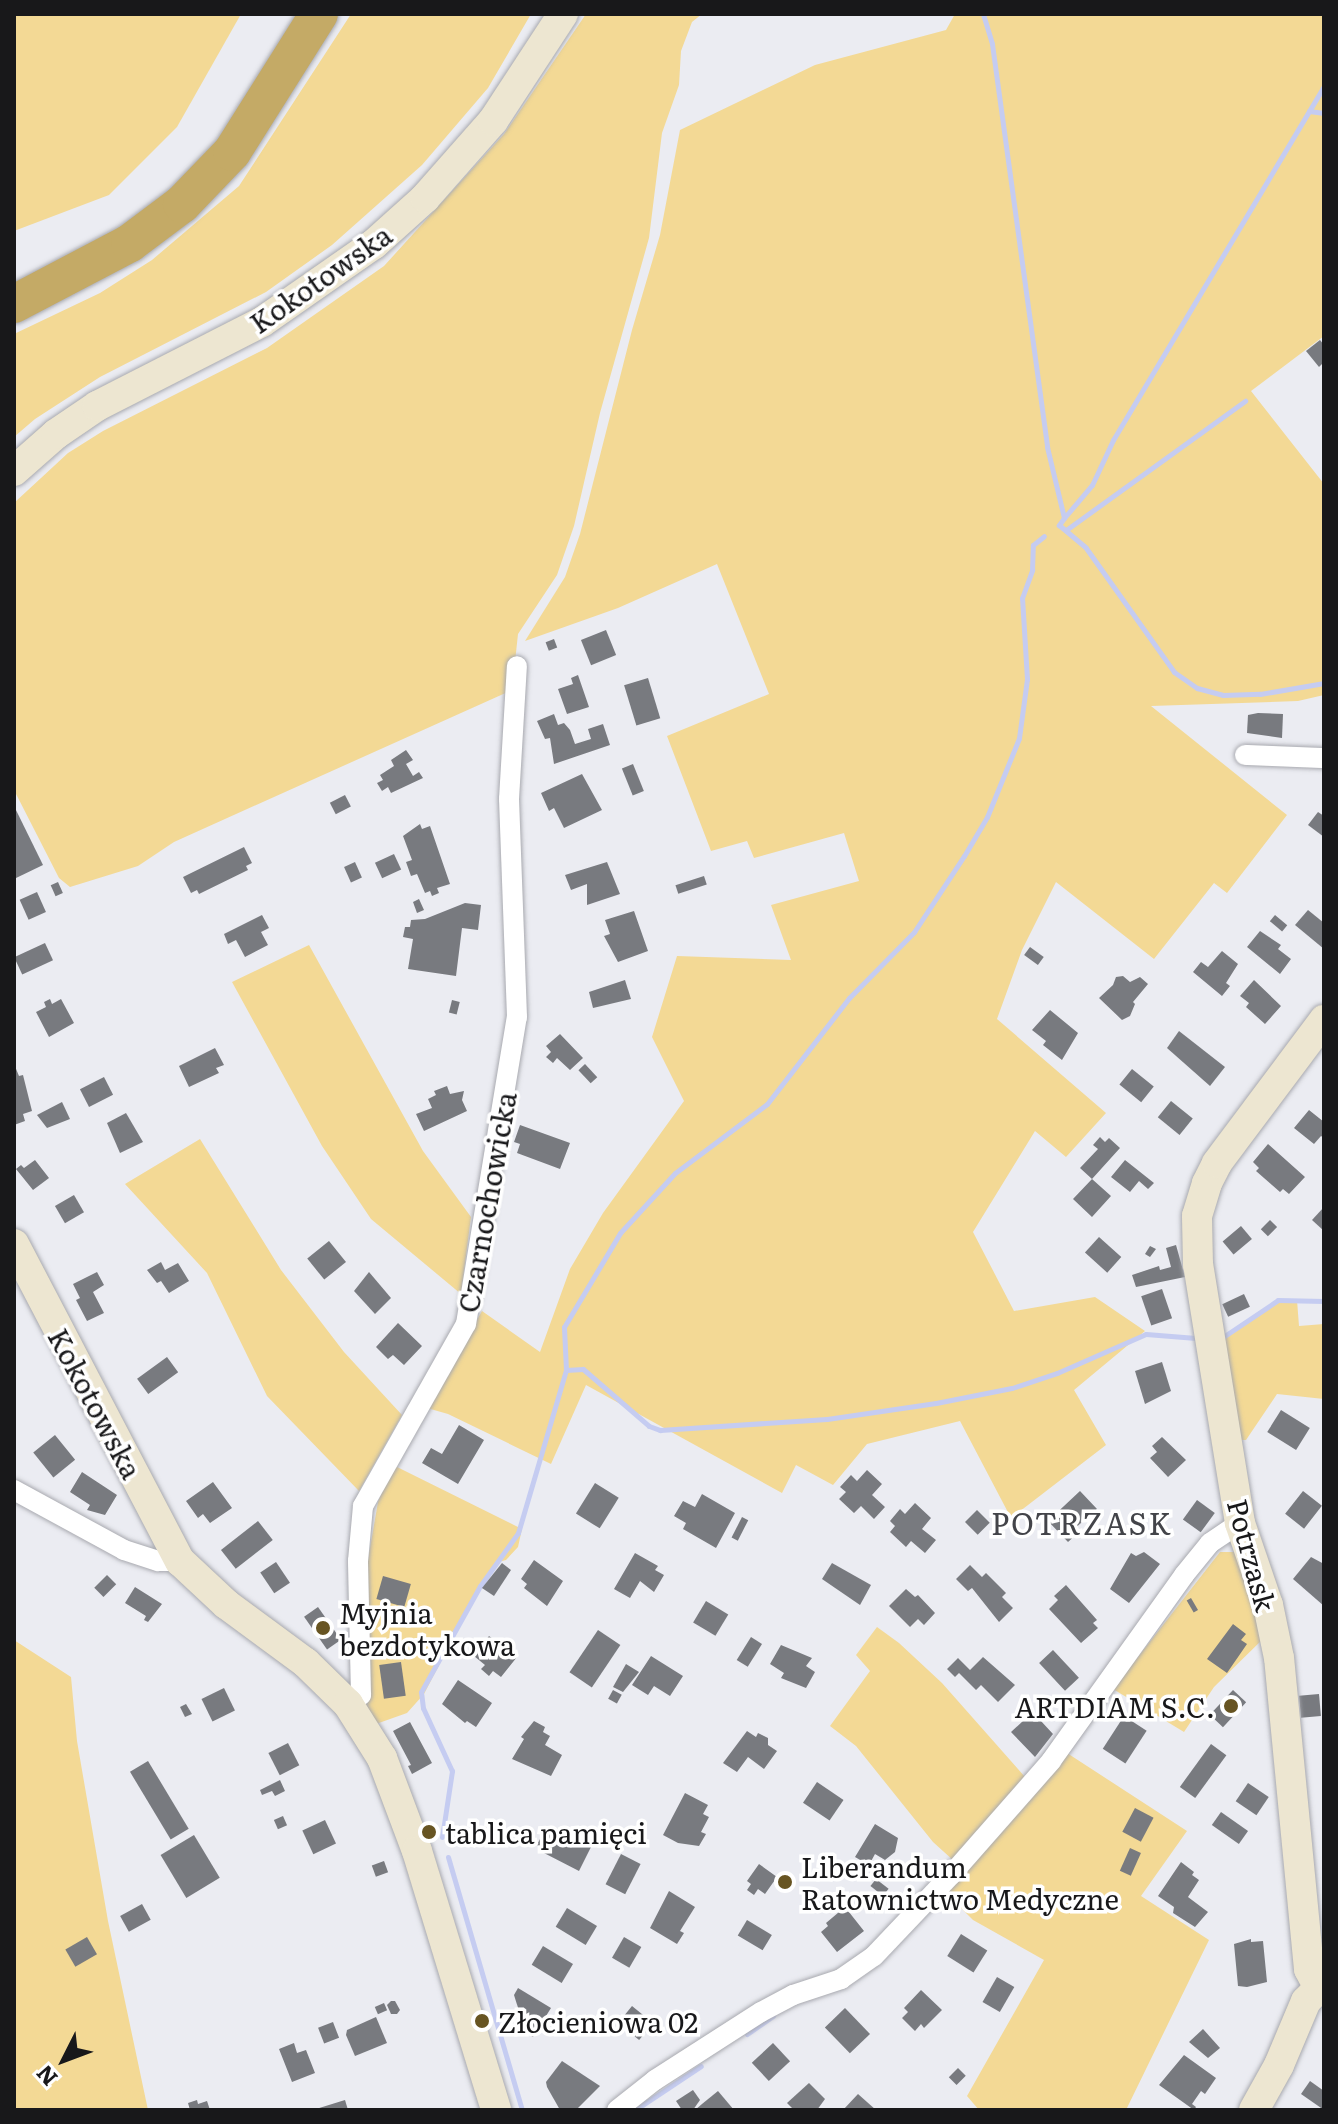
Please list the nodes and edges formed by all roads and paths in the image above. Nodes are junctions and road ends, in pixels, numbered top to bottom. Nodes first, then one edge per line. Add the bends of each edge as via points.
1 (319, 14) edge
2 (563, 14) edge
3 (14, 304) edge
4 (14, 471) edge
5 (517, 666) dead end
6 (1245, 755) dead end
7 (1324, 758) edge
8 (1323, 1023) edge
9 (14, 1244) edge
10 (14, 1490) edge
11 (1240, 1523) junction
12 (180, 1561) junction
13 (348, 1704) junction
14 (1322, 1989) edge
15 (625, 2104) edge
16 (496, 2110) edge
17 (1254, 2110) edge

1 - 3 highway via 255,120 201,186 130,243
2 - 4 street, Kokotowska via 493,121 425,198 374,244 262,322 97,406
5 - 13 street, Czarnochowicka via 509,799 517,1017 466,1324 363,1506 358,1561 361,1695
6 - 7 street
8 - 11 street, Potrzask via 1217,1163 1197,1216 1198,1265
9 - 12 street, Kokotowska
10 - 12 street via 124,1550 158,1561
11 - 14 street, Potrzask via 1268,1605 1279,1658 1309,1969
11 - 15 street via 1210,1543 1051,1761 874,1956 841,1979 761,2012
12 - 13 street, Kokotowska
13 - 16 street, Kokotowska via 382,1758 417,1851
14 - 17 street, Potrzask via 1306,2001

